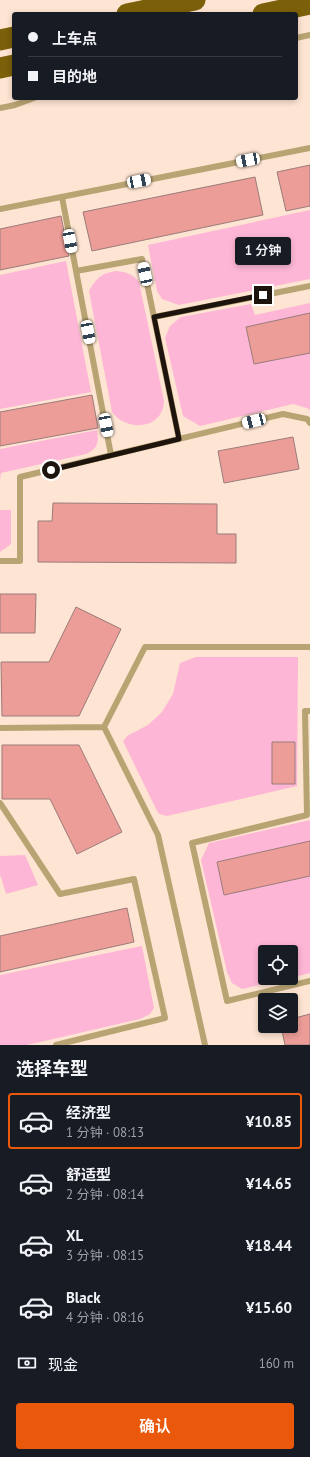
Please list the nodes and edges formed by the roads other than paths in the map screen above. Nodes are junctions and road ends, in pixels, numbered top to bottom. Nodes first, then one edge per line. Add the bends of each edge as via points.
1 (194, 0) edge
2 (310, 4) edge
3 (137, 12) edge
4 (272, 12) edge
5 (310, 35) edge
6 (12, 37) edge
7 (298, 38) edge
8 (0, 40) edge
9 (12, 65) edge
10 (0, 68) edge
11 (29, 100) edge
12 (0, 108) edge
13 (310, 148) edge
14 (62, 197) junction
15 (0, 209) edge
16 (76, 271) junction
17 (310, 286) edge
18 (154, 317) junction
19 (310, 423) edge
20 (179, 439) junction
21 (111, 455) junction
22 (0, 561) edge
23 (310, 647) edge
24 (310, 711) edge
25 (104, 727) junction
26 (0, 728) edge
27 (0, 803) edge
28 (310, 981) edge
29 (56, 1045) edge
30 (205, 1045) edge

1 - 3 highway
2 - 4 highway
5 - 7 lane
6 - 8 highway
9 - 10 highway
11 - 12 lane
13 - 14 lane
14 - 15 lane
14 - 16 lane
16 - 18 lane via 142,259
16 - 21 lane
17 - 18 lane
18 - 20 lane
19 - 20 lane via 307,419 284,414
20 - 21 lane
21 - 22 lane via 20,477 20,561
23 - 25 lane via 145,647
24 - 28 lane via 305,711 307,816 192,843 227,1001
25 - 26 lane
25 - 30 lane via 158,835
27 - 29 lane via 60,894 134,879 165,1018

